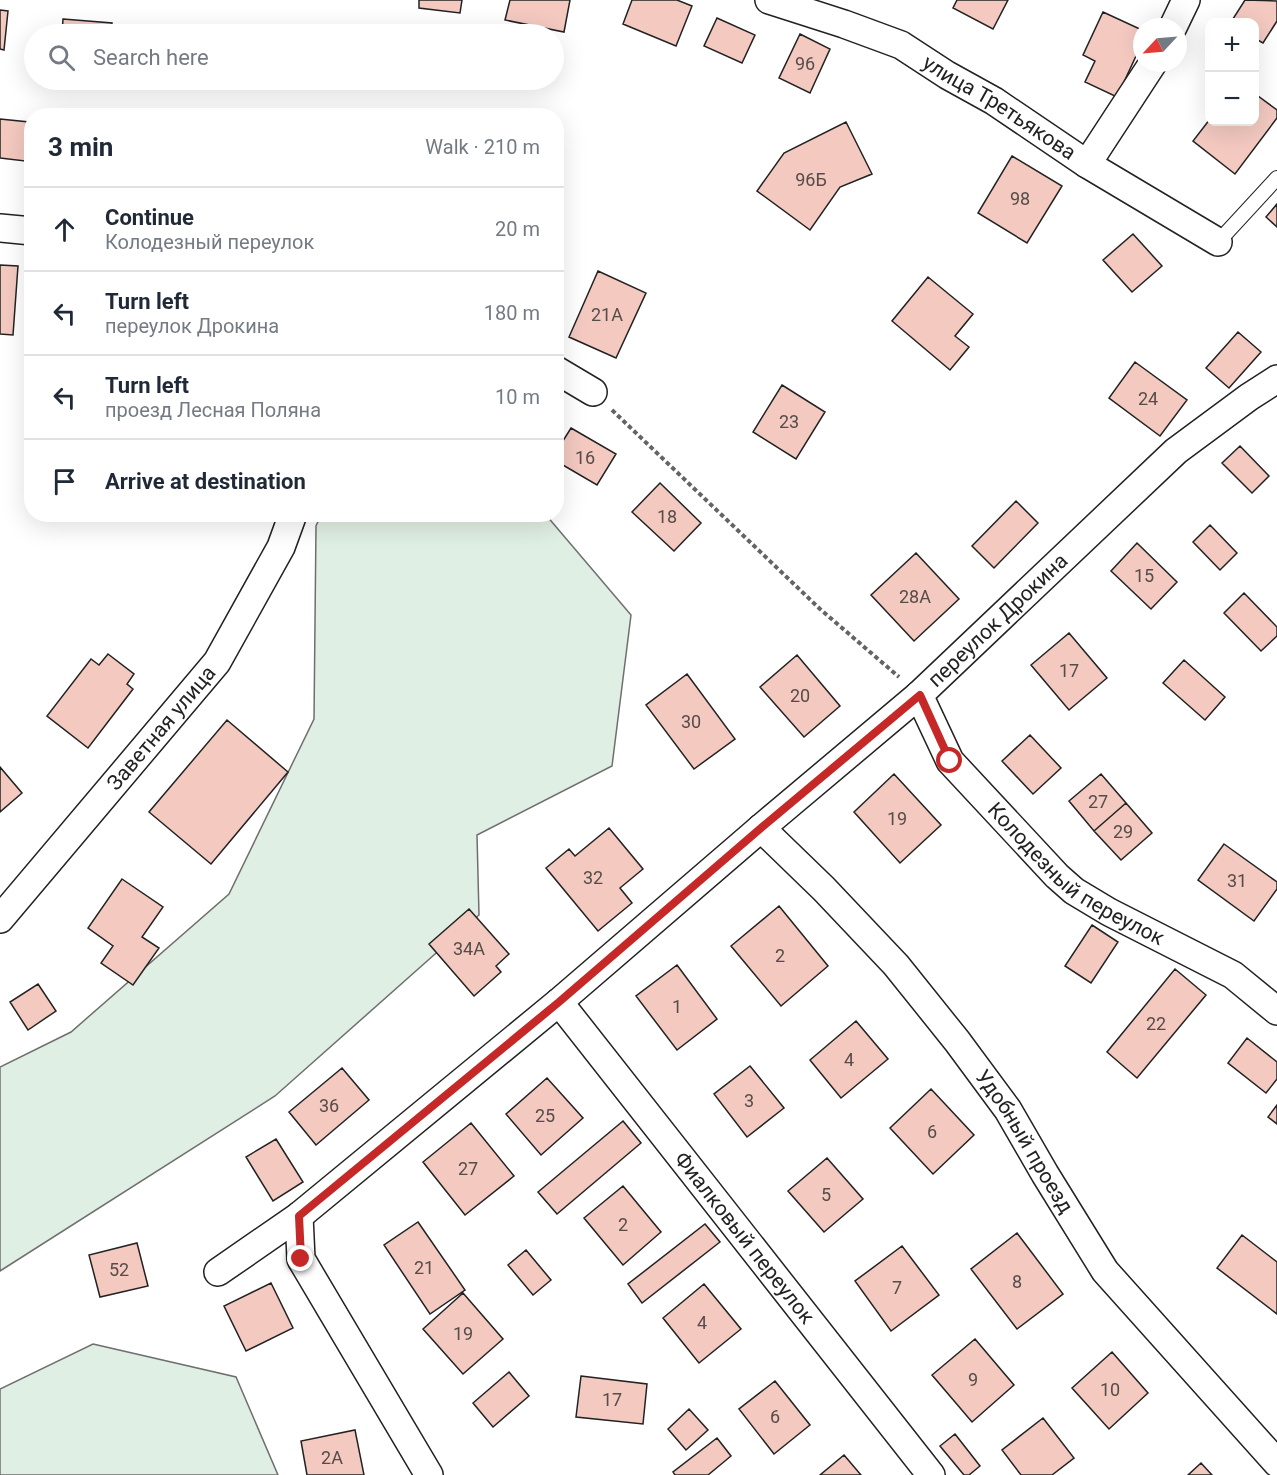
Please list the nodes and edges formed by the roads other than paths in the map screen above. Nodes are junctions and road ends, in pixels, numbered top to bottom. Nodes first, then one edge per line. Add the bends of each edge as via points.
1 (769, 0) edge
2 (1186, 0) edge
3 (1177, 18) edge
4 (1147, 72) edge
5 (1087, 164) junction
6 (1277, 178) edge
7 (0, 228) edge
8 (24, 230) edge
9 (1218, 242) joint
10 (564, 375) edge
11 (1277, 379) edge
12 (593, 392) road end
13 (290, 522) edge
14 (920, 695) junction
15 (761, 828) junction
16 (0, 919) edge
17 (559, 1002) junction
18 (1277, 1011) edge
19 (299, 1216) junction
20 (218, 1272) dead end
21 (1277, 1463) edge
22 (429, 1475) edge
23 (931, 1475) edge

1 - 5 street, улица Третьякова via 901,45
2 - 3 street
4 - 5 street
5 - 9 street, улица Третьякова
6 - 9 lane
7 - 8 street
10 - 12 street
11 - 14 street, переулок Дрокина via 1176,452
13 - 16 street, Заветная улица via 281,547 217,662
14 - 15 street, переулок Дрокина
14 - 18 street, Колодезный переулок via 950,761 1057,876 1109,912 1233,975
15 - 17 street, переулок Дрокина
15 - 21 street, Удобный проезд via 896,965 1008,1110 1105,1271
17 - 19 street, переулок Дрокина
17 - 23 street, Фиалковый переулок
19 - 20 street, переулок Дрокина
19 - 22 street via 301,1259

